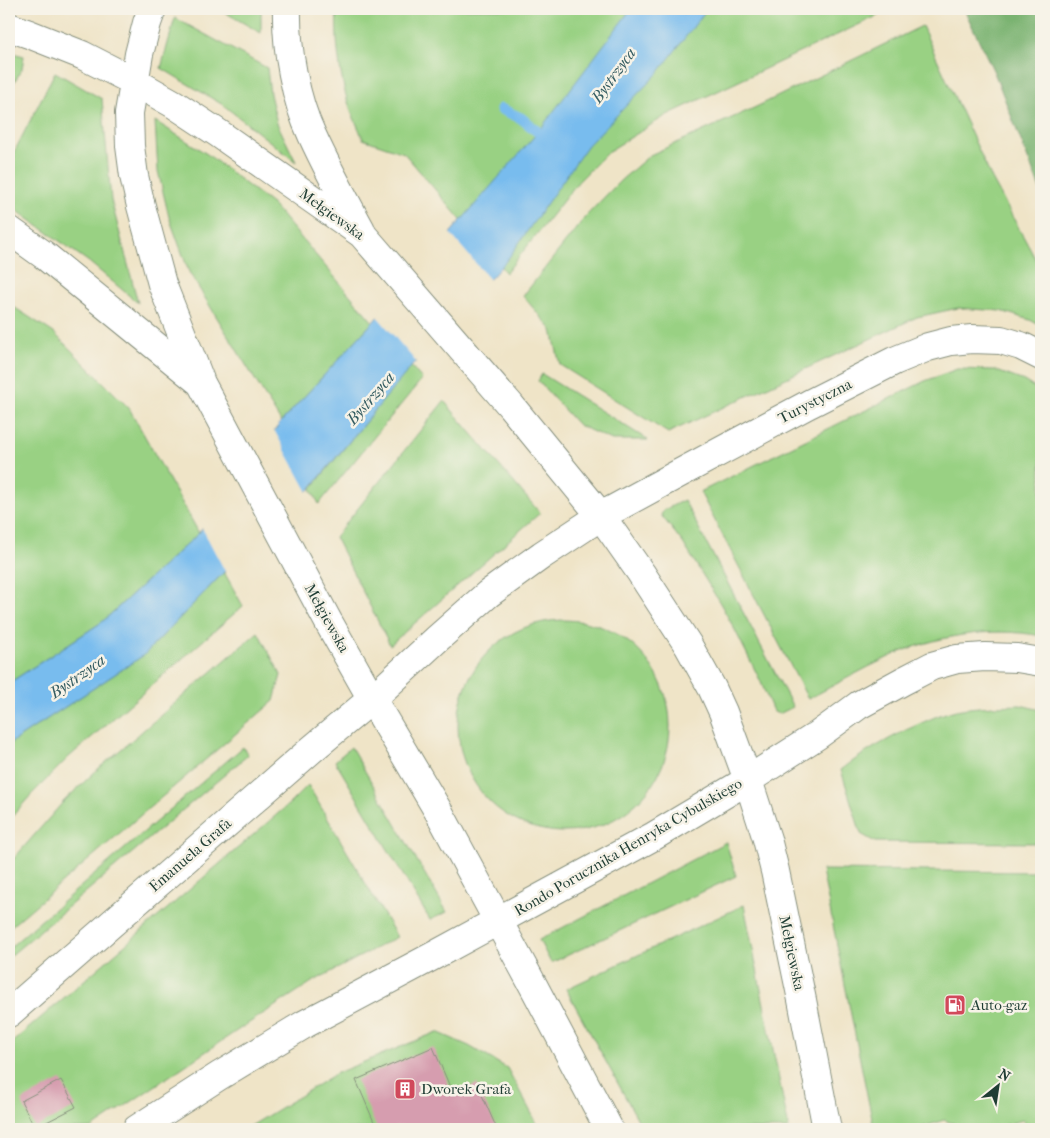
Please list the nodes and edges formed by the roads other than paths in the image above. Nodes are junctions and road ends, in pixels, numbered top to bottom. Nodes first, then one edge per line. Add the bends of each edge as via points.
1 (152, 9) edge
2 (287, 9) edge
3 (9, 27) edge
4 (134, 82) junction
5 (9, 230) edge
6 (362, 234) junction
7 (1041, 356) edge
8 (201, 384) junction
9 (602, 516) junction
10 (1041, 662) edge
11 (372, 699) junction
12 (748, 780) junction
13 (498, 920) junction
14 (9, 1013) edge
15 (137, 1129) edge
16 (609, 1129) edge
17 (827, 1129) edge

1 - 4 main road
2 - 6 main road via 289,46 301,107 311,134
3 - 4 main road, Mełgiewska via 82,55
4 - 6 main road, Mełgiewska via 211,128
4 - 8 main road via 129,113 134,176 162,284
5 - 8 main road, Mełgiewska
6 - 9 main road, Mełgiewska
7 - 9 main road, Turystyczna via 1001,340 950,341 928,347 809,404
8 - 11 main road, Mełgiewska
9 - 11 main road via 488,594
9 - 12 main road, Rondo Porucznika Henryka Cybulskiego via 671,618 712,688
10 - 12 main road via 984,657 932,666 859,705
11 - 13 main road, Rondo Porucznika Henryka Cybulskiego
11 - 14 main road, Emanuela Grafa
12 - 13 main road, Rondo Porucznika Henryka Cybulskiego via 654,836
12 - 17 main road, Mełgiewska via 775,871
13 - 15 main road via 305,1024
13 - 16 main road

